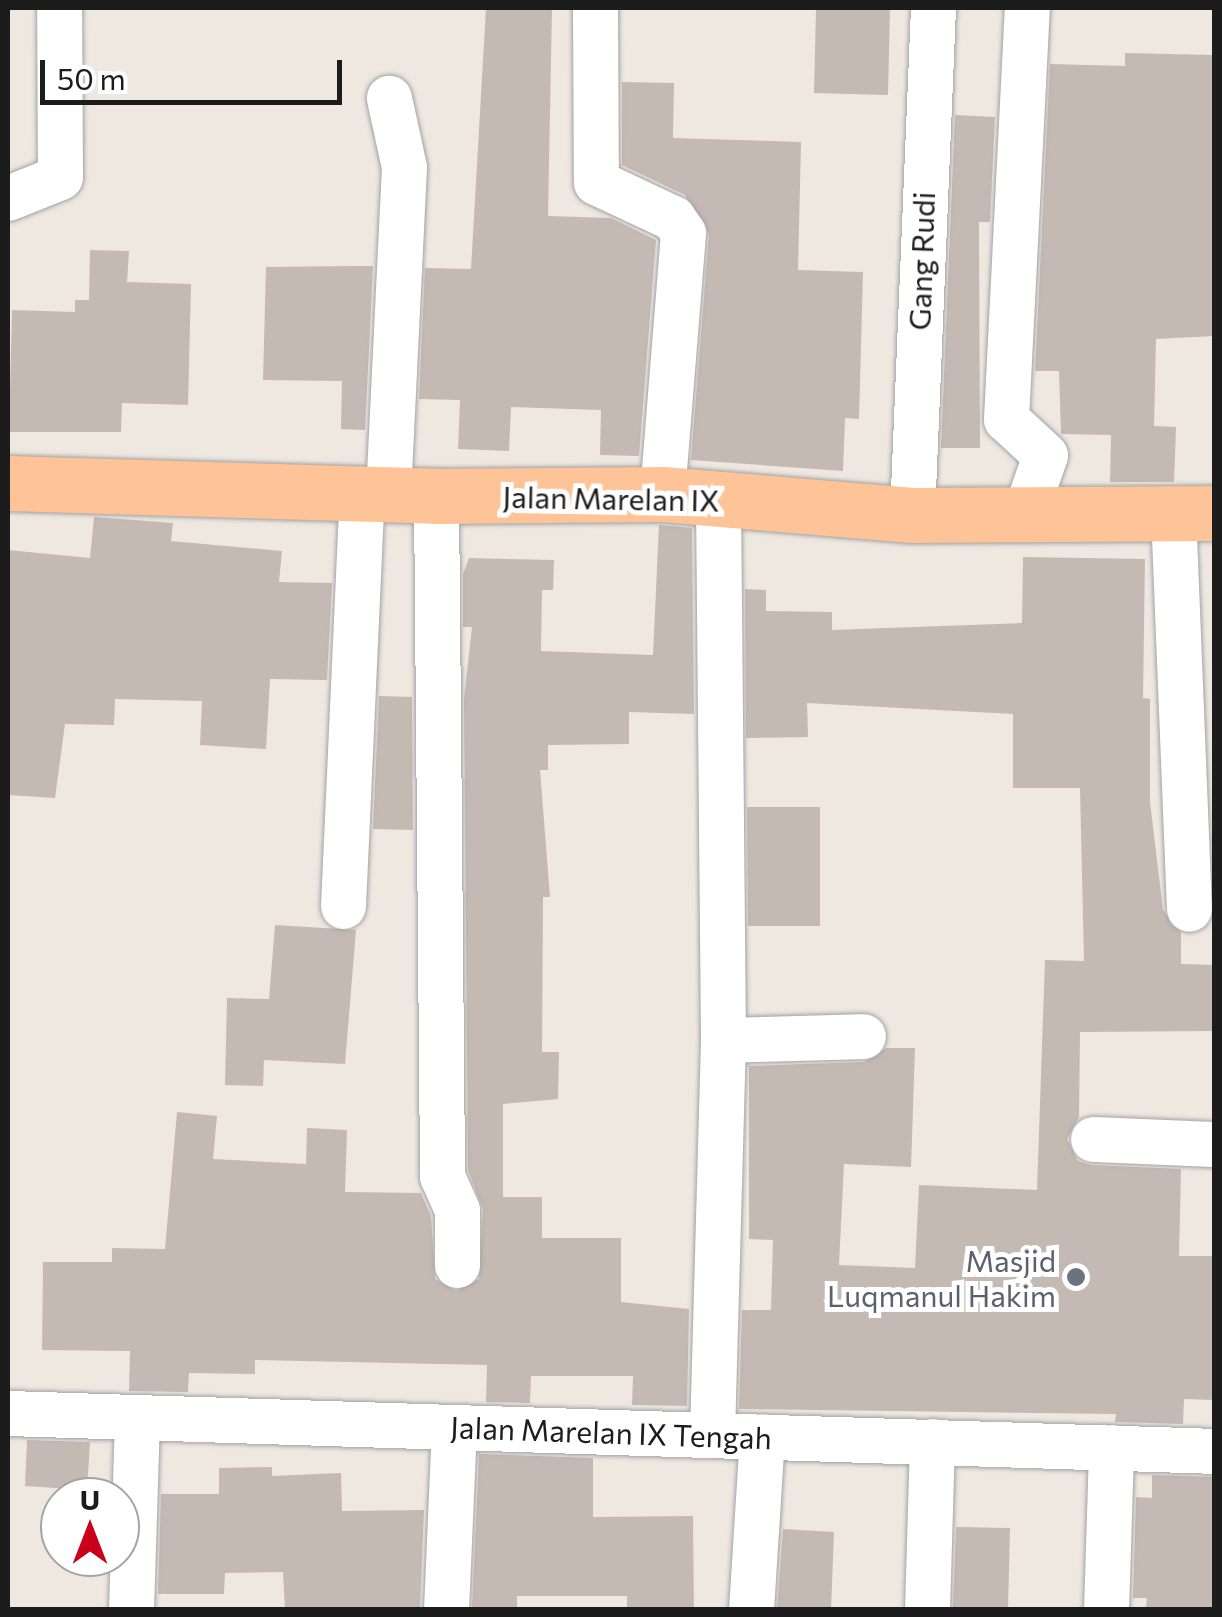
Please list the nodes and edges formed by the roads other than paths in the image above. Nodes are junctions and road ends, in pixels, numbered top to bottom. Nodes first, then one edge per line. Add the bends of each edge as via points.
1 (59, 8) edge
2 (595, 8) edge
3 (933, 8) edge
4 (1027, 8) edge
5 (389, 98) dead end
6 (8, 198) edge
7 (8, 482) edge
8 (395, 494) junction
9 (662, 494) junction
10 (718, 498) junction
11 (1194, 512) edge
12 (1025, 513) junction
13 (912, 514) junction
14 (343, 906) dead end
15 (1189, 909) dead end
16 (863, 1036) dead end
17 (723, 1040) junction
18 (1094, 1139) dead end
19 (1214, 1144) edge
20 (457, 1264) dead end
21 (8, 1413) edge
22 (137, 1418) junction
23 (454, 1427) junction
24 (712, 1434) junction
25 (762, 1436) junction
26 (932, 1441) junction
27 (1111, 1446) junction
28 (1214, 1451) edge
29 (131, 1610) edge
30 (446, 1610) edge
31 (751, 1610) edge
32 (927, 1610) edge
33 (1106, 1610) edge

1 - 6 street via 60,178
2 - 9 street via 596,182 673,218 683,233
3 - 13 street, Gang Rudi
4 - 12 street via 1006,419 1045,455
5 - 8 street via 404,167
7 - 8 main road, Jalan Marelan IX
8 - 9 main road, Jalan Marelan IX
8 - 14 street
8 - 20 street via 442,1176 457,1210
9 - 10 main road, Jalan Marelan IX
10 - 13 main road, Jalan Marelan IX
10 - 17 street
11 - 12 main road, Jalan Marelan IX
11 - 15 street
12 - 13 main road, Jalan Marelan IX
16 - 17 street
17 - 24 street
18 - 19 street
21 - 22 street, Jalan Marelan IX Tengah
22 - 23 street, Jalan Marelan IX Tengah
22 - 29 street
23 - 24 street, Jalan Marelan IX Tengah
23 - 30 street
24 - 25 street, Jalan Marelan IX Tengah
25 - 26 street, Jalan Marelan IX Tengah
25 - 31 street
26 - 27 street, Jalan Marelan IX Tengah
26 - 32 street
27 - 28 street, Jalan Marelan IX Tengah
27 - 33 street

